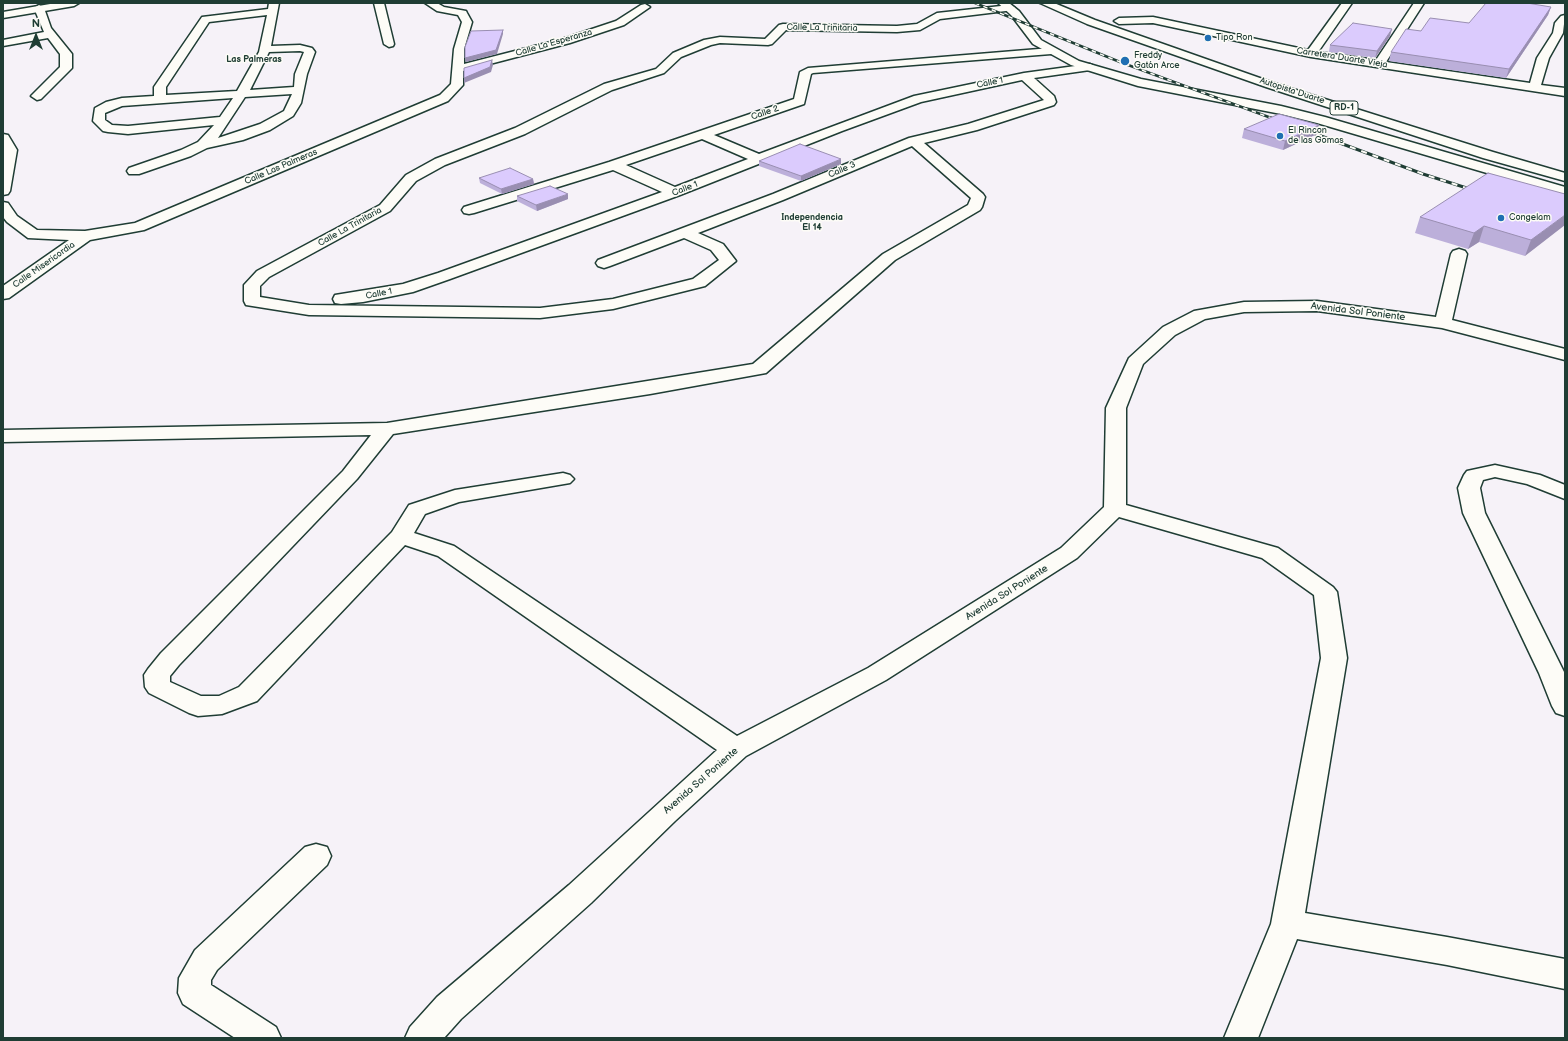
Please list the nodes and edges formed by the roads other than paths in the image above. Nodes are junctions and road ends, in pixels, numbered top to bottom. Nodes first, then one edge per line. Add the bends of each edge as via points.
1 (74, 3) edge
2 (378, 3) edge
3 (430, 3) edge
4 (1045, 3) edge
5 (1347, 3) edge
6 (1419, 3) edge
7 (1007, 6) edge
8 (274, 7) edge
9 (645, 7) dead end
10 (39, 8) junction
11 (3, 15) edge
12 (1565, 18) edge
13 (1116, 20) joint
14 (50, 34) junction
15 (3, 43) edge
16 (390, 44) dead end
17 (265, 49) junction
18 (1051, 51) junction
19 (1311, 54) junction
20 (1379, 64) junction
21 (1090, 67) junction
22 (459, 69) junction
23 (1024, 76) junction
24 (1534, 88) junction
25 (299, 90) junction
26 (1565, 92) edge
27 (241, 95) junction
28 (37, 96) dead end
29 (166, 100) junction
30 (224, 120) junction
31 (703, 135) junction
32 (3, 138) edge
33 (914, 141) junction
34 (203, 144) junction
35 (760, 159) junction
36 (614, 166) junction
37 (1565, 166) edge
38 (134, 171) dead end
39 (1565, 177) edge
40 (3, 191) edge
41 (675, 192) junction
42 (1565, 192) edge
43 (3, 206) edge
44 (469, 210) dead end
45 (683, 232) junction
46 (85, 236) junction
47 (1460, 254) dead end
48 (604, 263) dead end
49 (3, 294) edge
50 (278, 305) junction
51 (1443, 323) junction
52 (1565, 354) edge
53 (387, 429) junction
54 (3, 436) edge
55 (562, 479) dead end
56 (1565, 493) edge
57 (1115, 509) junction
58 (400, 536) junction
59 (1565, 706) edge
60 (736, 749) junction
61 (316, 856) dead end
62 (1287, 924) junction
63 (1565, 974) edge
64 (264, 1038) edge
65 (422, 1038) edge
66 (1241, 1038) edge

1 - 10 main road
2 - 16 main road
3 - 22 main road, Calle Las Palmeras via 441,9 462,13 467,22 460,48
4 - 39 main road, Autopista Duarte / RD-1 via 1124,34 1270,84 1488,155
5 - 19 main road
6 - 20 main road
7 - 18 main road via 1037,42
7 - 50 main road, Calle La Trinitaria via 937,16 922,26 897,29 783,27 768,42 714,41 677,54 660,71 608,87 520,131 440,162 411,178 385,208 263,274 252,285 252,301
8 - 17 main road
8 - 29 main road via 206,19 160,87 160,97
9 - 22 main road, Calle La Esperanza via 620,23 566,41
10 - 11 main road
10 - 14 main road
12 - 24 main road via 1542,58
13 - 19 main road, Carretera Duarte Vieja via 1153,20
13 - 37 main road, Autopista Duarte / RD-1 via 1267,75 1476,141
14 - 15 main road
14 - 28 main road via 66,54 66,68
17 - 25 main road via 300,48 310,52 301,74
17 - 27 main road
18 - 21 main road
18 - 31 main road, Calle 2 via 812,70 806,72 800,101
19 - 20 main road, Carretera Duarte Vieja
20 - 24 main road, Carretera Duarte Vieja
21 - 23 main road, Calle 1
21 - 42 main road via 1161,87 1322,120
22 - 46 main road, Calle Las Palmeras via 457,85 444,98 139,227
23 - 33 main road, Calle 3 via 1050,99 1050,102 972,127
23 - 35 main road, Calle 1 via 918,99
24 - 26 main road, Carretera Duarte Vieja
25 - 27 main road
25 - 34 main road via 289,113 265,127 238,137
27 - 29 main road
27 - 30 main road
29 - 30 main road via 110,105 99,111 99,121 108,128 128,130
30 - 34 main road
31 - 35 main road
31 - 36 main road, Calle 2
32 - 40 main road via 10,150
33 - 45 main road, Calle 3 via 778,197
33 - 53 main road via 978,197 975,207 889,257 759,369
34 - 38 main road via 186,153
35 - 41 main road, Calle 1
36 - 41 main road
36 - 44 main road, Calle 2
41 - 50 main road, Calle 1 via 407,288 363,297
43 - 46 main road, Calle Las Palmeras via 12,219 33,235
45 - 48 main road, Calle 3
45 - 50 main road, Calle La Trinitaria via 717,247 728,261 699,283 613,304 540,313 309,310
46 - 49 main road, Calle Misericordia
47 - 51 main road
51 - 52 main road, Avenida Sol Poniente
51 - 57 main road, Avenida Sol Poniente via 1318,306 1244,307 1200,315 1169,332 1135,362 1116,408
53 - 54 main road
53 - 58 main road via 350,475 170,659 156,675 158,687 198,706 222,705 248,694
55 - 58 main road via 455,496 417,510
56 - 59 main road via 1533,479 1495,471 1474,475 1469,488 1474,513 1552,673
57 - 60 main road, Avenida Sol Poniente via 1069,554 877,674
57 - 62 main road via 1270,552 1325,592 1334,658
58 - 60 main road via 446,551
60 - 65 main road, Avenida Sol Poniente via 580,894 449,1008
61 - 64 main road via 206,960 195,978 195,993
62 - 63 main road
62 - 66 main road

